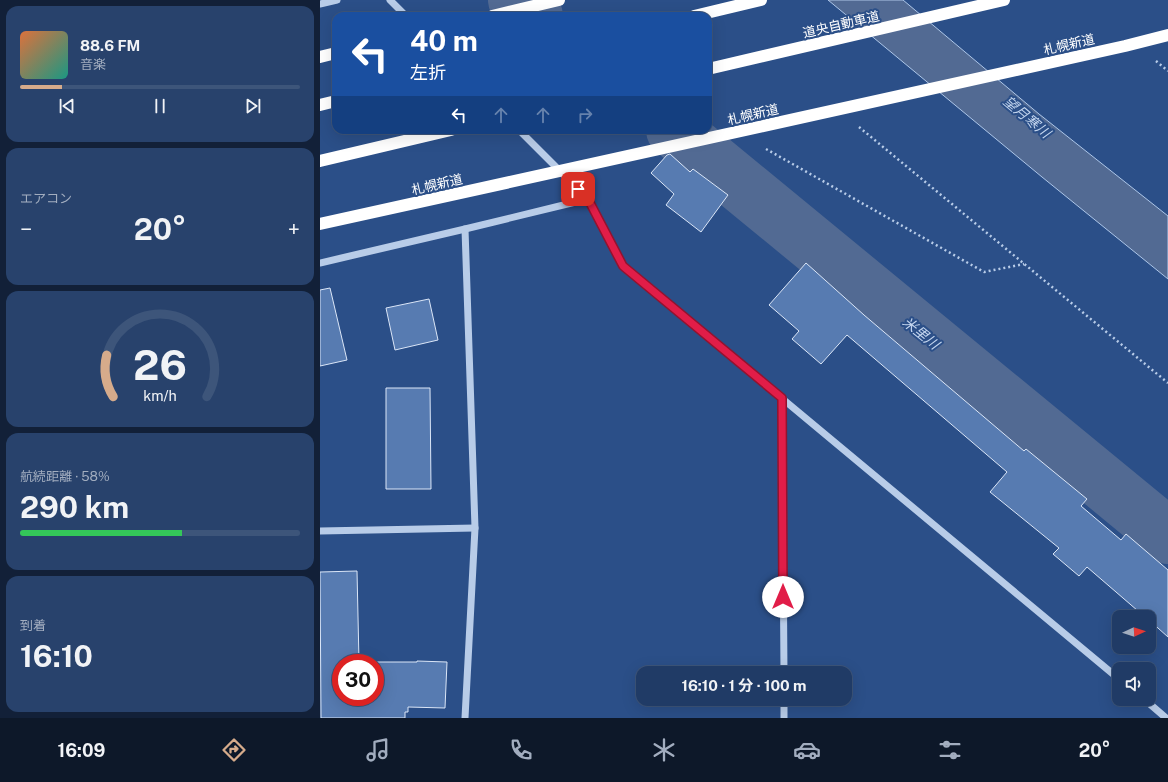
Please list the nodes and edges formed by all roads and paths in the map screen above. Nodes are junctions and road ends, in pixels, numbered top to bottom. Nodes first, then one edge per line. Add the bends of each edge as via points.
1 (338, 0) edge
2 (390, 0) edge
3 (559, 0) edge
4 (761, 0) edge
5 (1004, 0) edge
6 (320, 4) edge
7 (402, 12) edge
8 (509, 12) edge
9 (711, 12) edge
10 (1168, 35) edge
11 (332, 54) edge
12 (320, 57) edge
13 (1151, 57) dead end
14 (712, 68) edge
15 (1168, 71) edge
16 (332, 102) edge
17 (320, 105) edge
18 (858, 126) dead end
19 (434, 134) edge
20 (523, 134) edge
21 (761, 146) dead end
22 (320, 161) edge
23 (588, 199) junction
24 (320, 224) edge
25 (465, 229) junction
26 (320, 263) edge
27 (1024, 264) junction
28 (1168, 383) edge
29 (782, 398) junction
30 (475, 528) junction
31 (320, 531) edge
32 (784, 666) edge
33 (1112, 673) edge
34 (784, 706) edge
35 (1152, 706) edge
36 (465, 718) edge
37 (784, 718) edge
38 (1166, 718) edge

1 - 6 street
2 - 7 street
3 - 8 highway
4 - 9 highway, bridge
5 - 14 highway, 道央自動車道, bridge
10 - 24 highway, 札幌新道, bridge
11 - 12 highway
13 - 15 path
16 - 17 highway
18 - 27 path
19 - 22 highway
20 - 23 street
21 - 27 path via 984,272
23 - 25 street
23 - 29 street via 623,266
25 - 26 street
25 - 30 street
27 - 28 path
29 - 32 street
29 - 33 street
30 - 31 street
30 - 36 street
34 - 37 street
35 - 38 street

